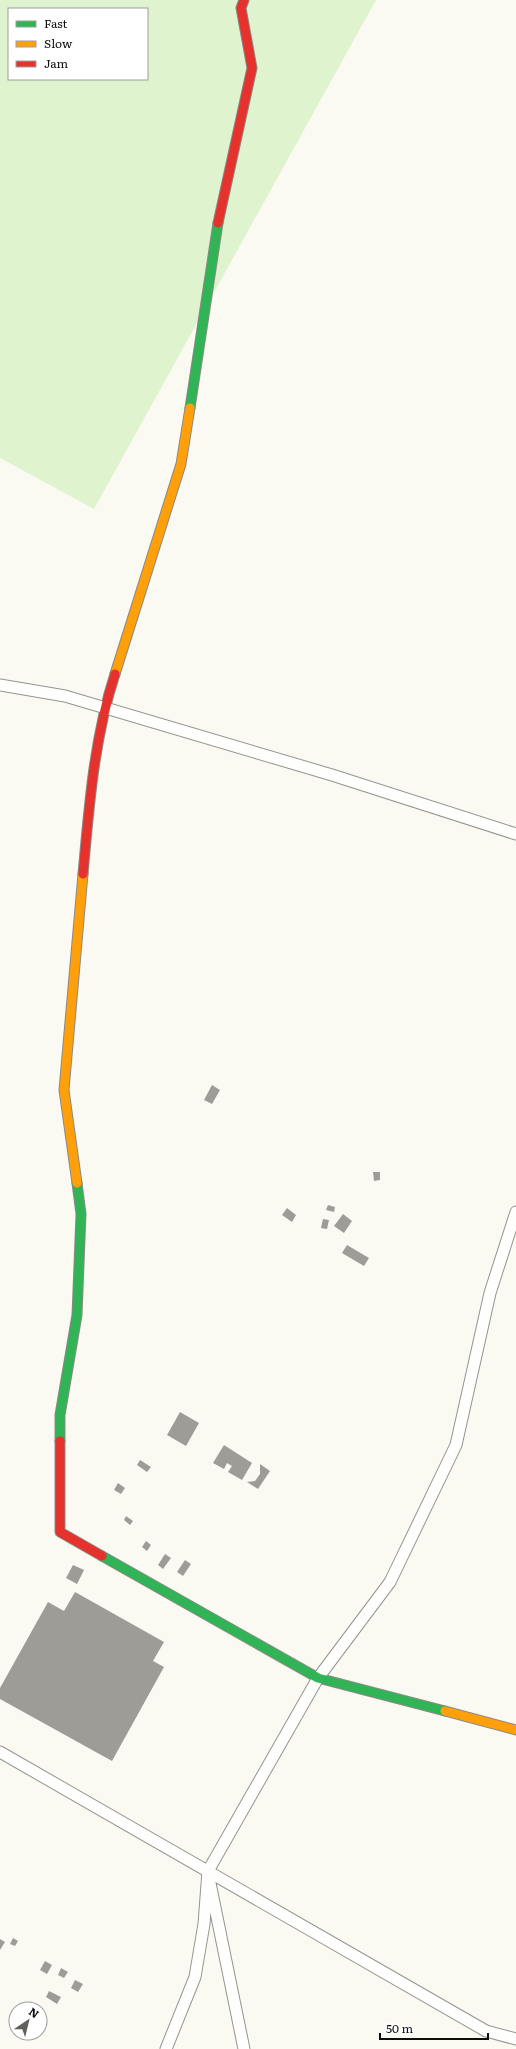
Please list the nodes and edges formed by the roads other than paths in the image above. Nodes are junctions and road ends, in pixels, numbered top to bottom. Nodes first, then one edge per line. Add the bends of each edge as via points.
1 (244, 0) edge
2 (0, 685) edge
3 (104, 708) junction
4 (516, 834) edge
5 (516, 1212) edge
6 (318, 1678) junction
7 (516, 1730) edge
8 (0, 1752) edge
9 (208, 1871) junction
10 (516, 2039) edge
11 (166, 2049) edge
12 (244, 2049) edge

1 - 3 street via 241,8 252,68 220,209 181,464
2 - 3 street via 65,696
3 - 4 street via 332,775
3 - 6 street via 89,810 64,1090 81,1214 77,1315 60,1415 60,1532
5 - 6 street via 490,1293 456,1445 390,1582
6 - 7 street
6 - 9 street
8 - 9 street
9 - 10 street via 486,2031
9 - 11 street via 204,1924 195,1977
9 - 12 street

